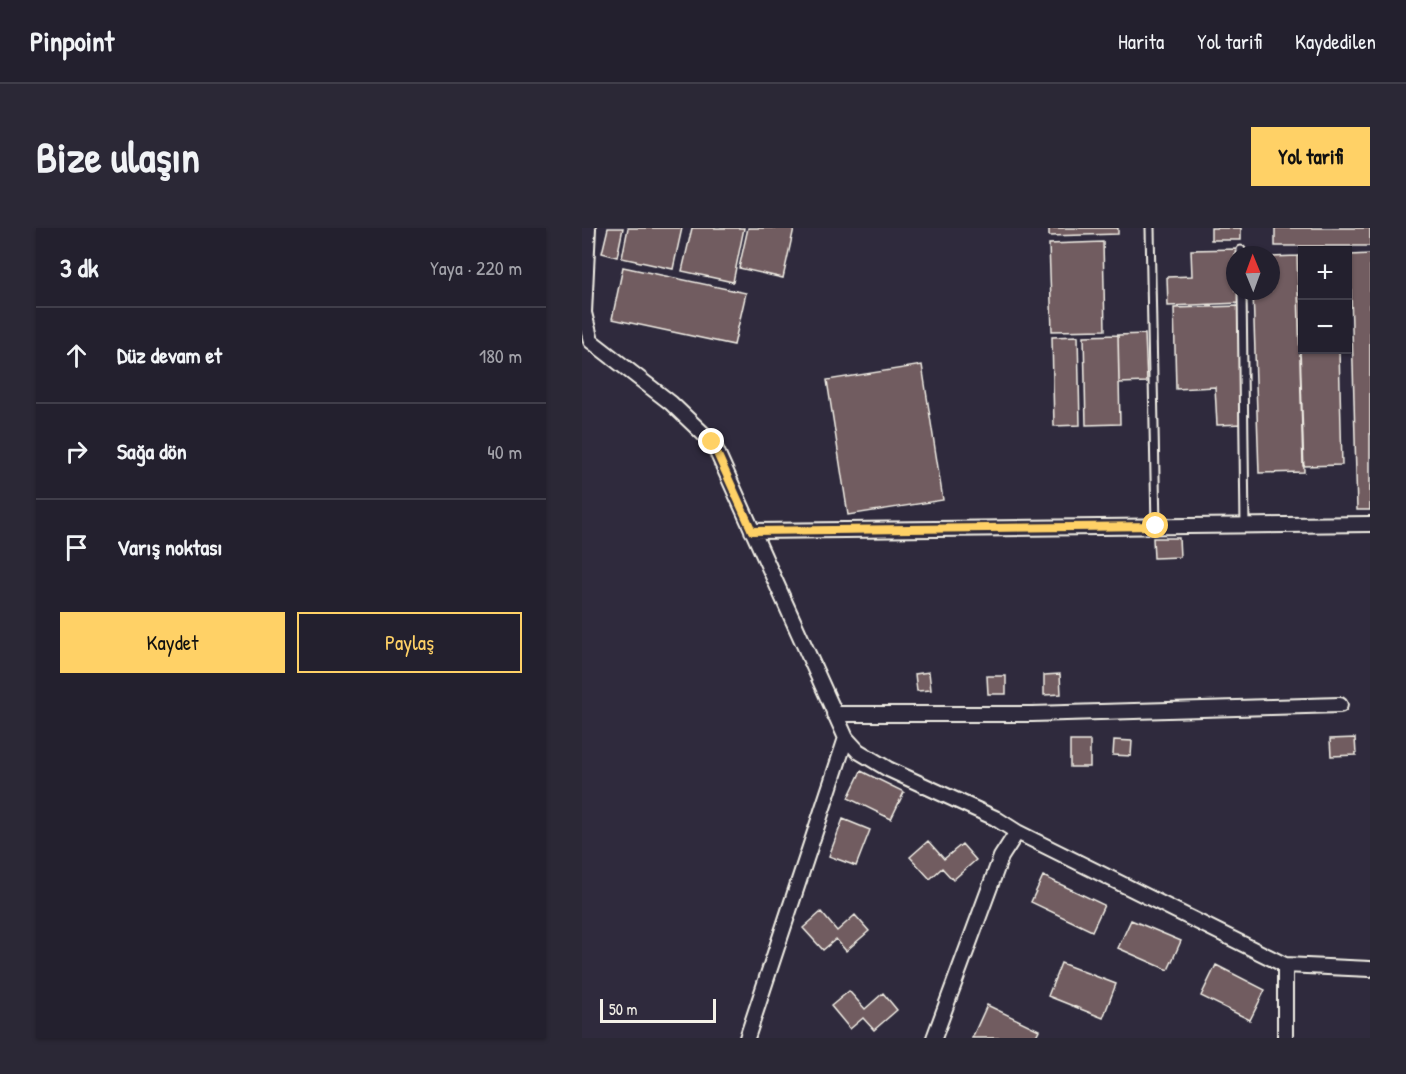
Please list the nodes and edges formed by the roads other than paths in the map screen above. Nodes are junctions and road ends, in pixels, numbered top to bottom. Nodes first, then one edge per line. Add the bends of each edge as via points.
1 (588, 228) edge
2 (1150, 228) edge
3 (1242, 300) edge
4 (1370, 524) edge
5 (1245, 525) junction
6 (1156, 526) junction
7 (752, 531) junction
8 (1340, 705) dead end
9 (834, 714) junction
10 (846, 738) junction
11 (1017, 832) junction
12 (1285, 965) junction
13 (1370, 969) edge
14 (747, 1038) edge
15 (934, 1038) edge
16 (1285, 1038) edge

1 - 7 street via 584,313 591,341 671,403 712,442
2 - 6 lane
3 - 5 lane
4 - 5 street
5 - 6 street
6 - 7 street
7 - 9 street
8 - 9 street via 1032,714
9 - 10 street
10 - 11 street via 858,751 888,769
10 - 14 street
11 - 12 street
11 - 15 street via 1001,857
12 - 13 street
12 - 16 street

